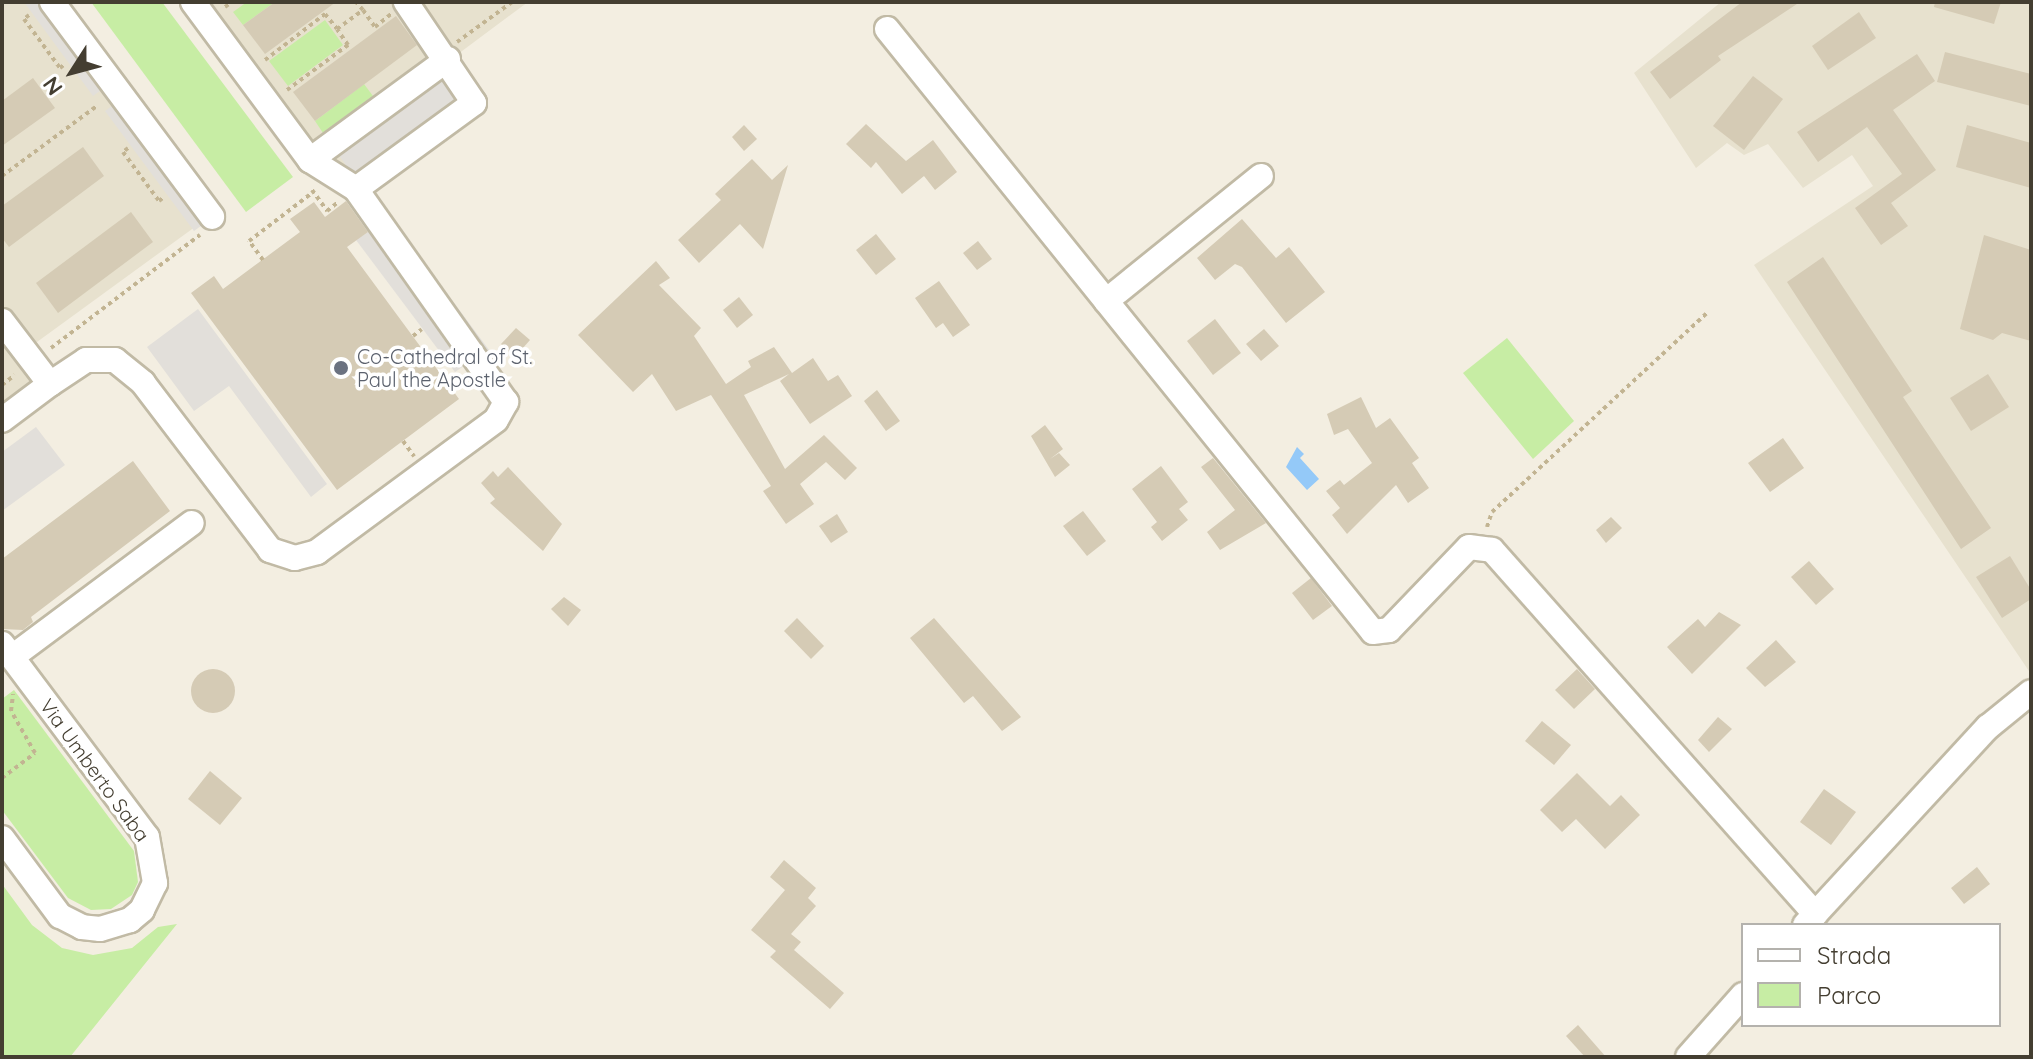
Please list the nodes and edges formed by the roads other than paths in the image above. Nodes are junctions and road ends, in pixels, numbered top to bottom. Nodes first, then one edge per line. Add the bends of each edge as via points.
1 (52, 2) edge
2 (193, 2) edge
3 (401, 6) edge
4 (887, 29) dead end
5 (449, 54) junction
6 (310, 160) junction
7 (1261, 176) dead end
8 (356, 189) junction
9 (212, 217) dead end
10 (1106, 301) junction
11 (2, 321) edge
12 (50, 384) junction
13 (2, 420) edge
14 (192, 523) dead end
15 (9, 665) edge
16 (2031, 692) edge
17 (2, 838) edge
18 (1810, 920) edge
19 (1741, 997) edge
20 (1688, 1057) edge

1 - 9 street
2 - 6 street
3 - 5 street
4 - 10 street
5 - 6 street
5 - 8 street via 474,103
6 - 8 street
7 - 10 street
8 - 12 street via 506,402 496,420 317,552 295,558 270,550 143,383 115,360 86,360
10 - 18 street via 1373,632 1389,630 1458,555 1480,545 1492,550
11 - 12 street
12 - 13 street
14 - 15 street
15 - 17 street, Via Umberto Saba via 147,837 155,883 142,910 130,920 100,929 82,927 60,916
16 - 18 street via 1988,727
19 - 20 street

